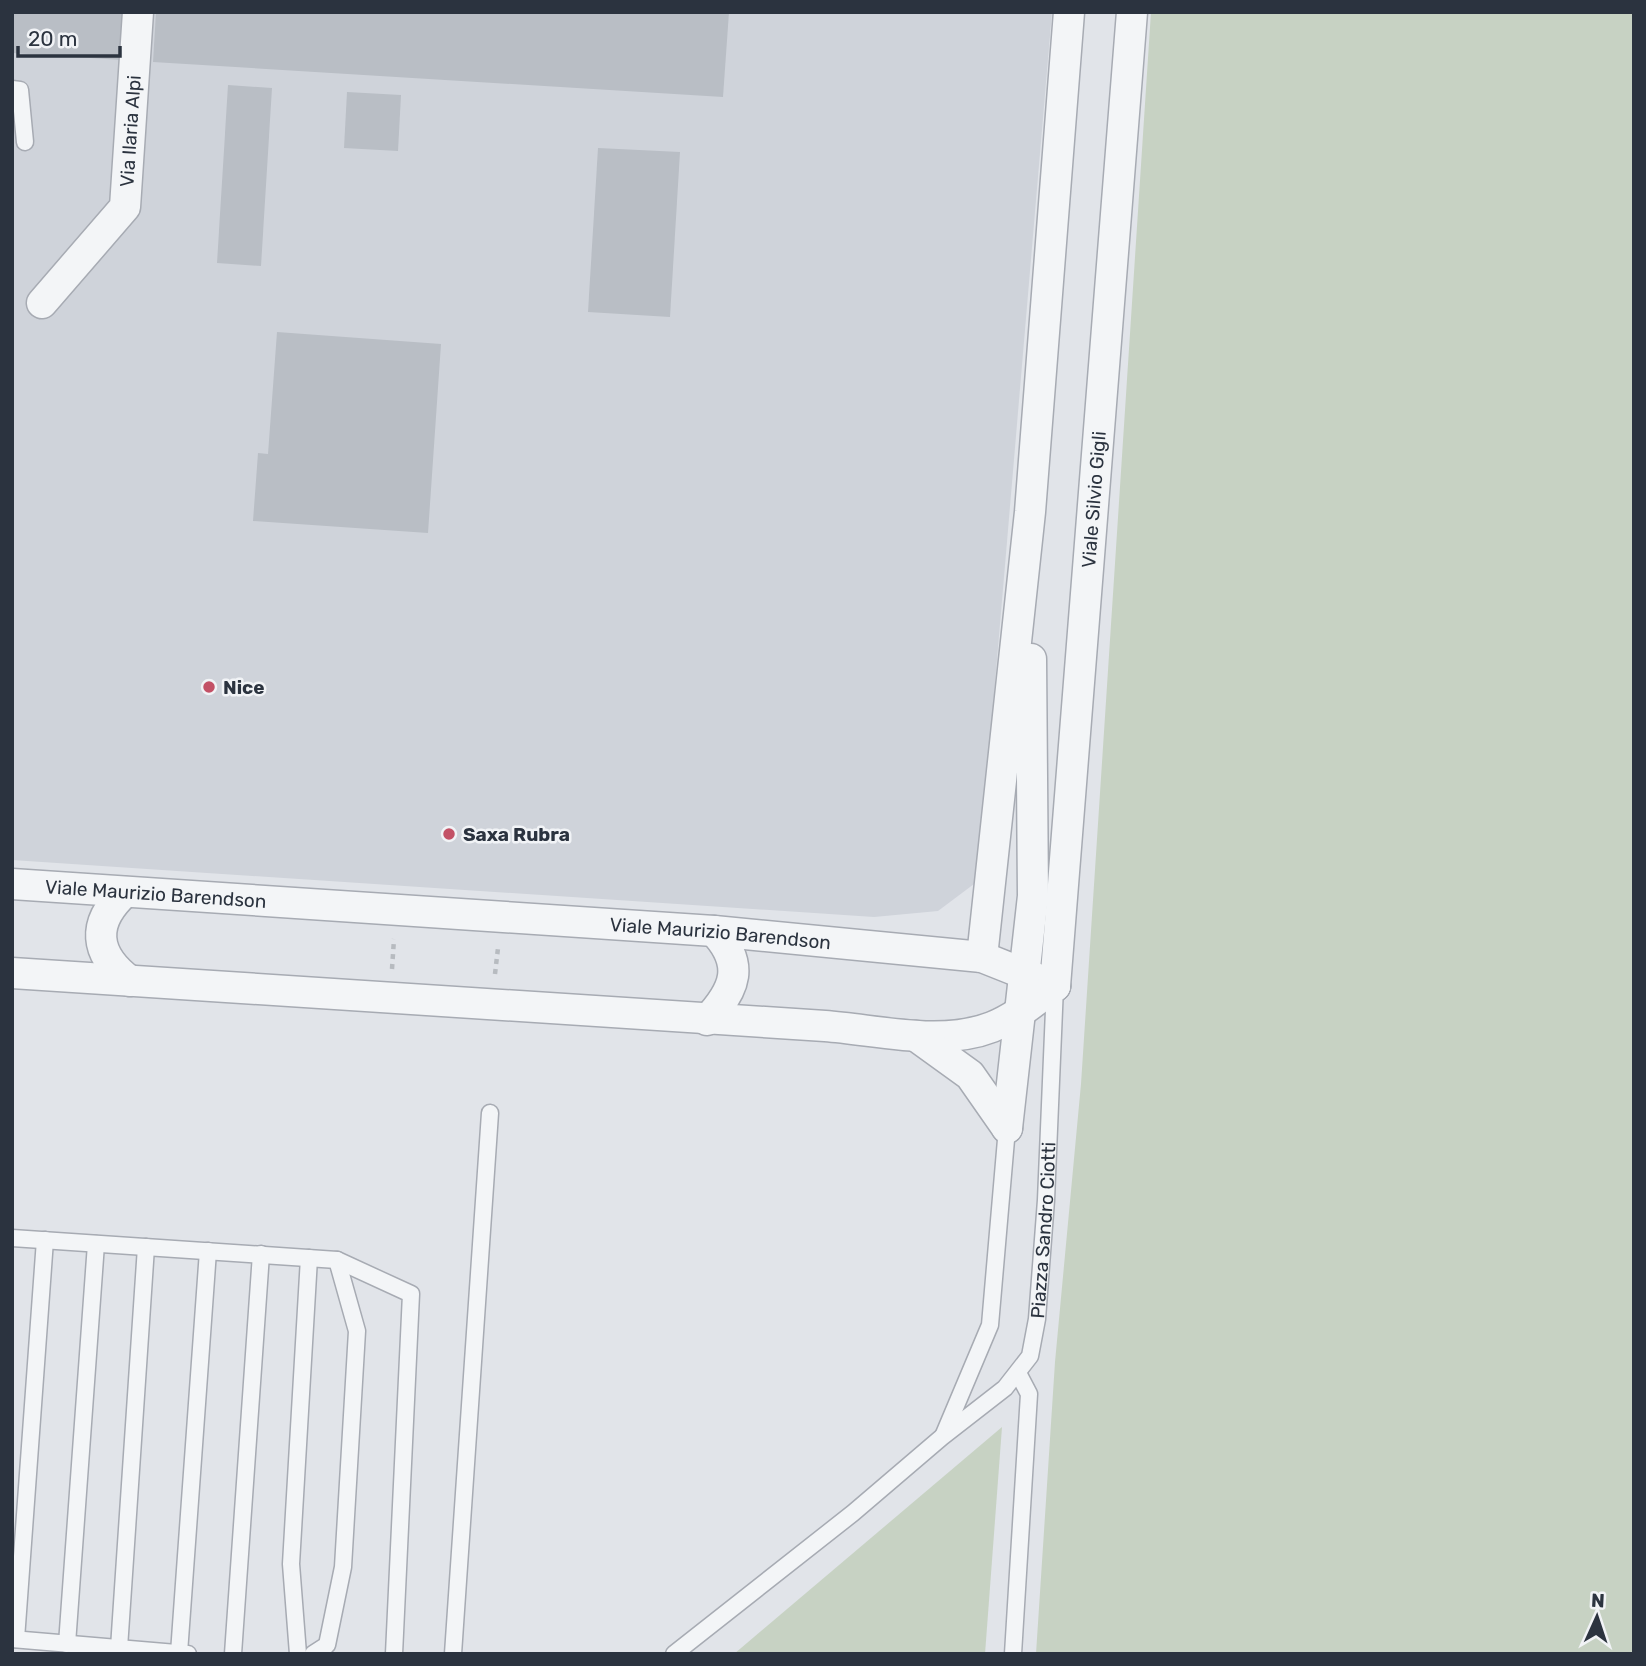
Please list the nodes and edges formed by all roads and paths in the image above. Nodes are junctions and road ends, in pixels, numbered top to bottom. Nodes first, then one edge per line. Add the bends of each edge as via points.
1 (138, 12) edge
2 (1069, 12) edge
3 (1132, 12) edge
4 (12, 89) edge
5 (25, 142) dead end
6 (42, 303) dead end
7 (1030, 512) junction
8 (12, 884) edge
9 (125, 892) junction
10 (395, 928) dead end
11 (714, 931) junction
12 (499, 936) dead end
13 (982, 957) junction
14 (12, 973) edge
15 (392, 974) dead end
16 (1024, 974) junction
17 (130, 981) junction
18 (494, 983) dead end
19 (1055, 986) junction
20 (707, 1020) junction
21 (1018, 1022) junction
22 (916, 1036) junction
23 (490, 1113) dead end
24 (1007, 1128) junction
25 (12, 1238) edge
26 (45, 1240) junction
27 (96, 1244) junction
28 (146, 1247) junction
29 (208, 1251) junction
30 (261, 1254) junction
31 (309, 1258) junction
32 (337, 1259) junction
33 (1018, 1373) junction
34 (942, 1437) junction
35 (14, 1639) edge
36 (67, 1644) junction
37 (119, 1648) junction
38 (179, 1653) edge
39 (188, 1654) edge
40 (233, 1654) edge
41 (298, 1654) edge
42 (313, 1654) edge
43 (394, 1654) edge
44 (453, 1654) edge
45 (674, 1654) edge
46 (1013, 1654) edge

1 - 6 street, Via Ilaria Alpi via 125,207
2 - 7 street
3 - 19 street, Viale Silvio Gigli
4 - 5 lane via 20,90
7 - 13 street
7 - 16 street, Piazza Sandro Ciotti via 1033,896
8 - 9 street, Viale Maurizio Barendson
9 - 11 street, Viale Maurizio Barendson
9 - 17 street via 104,920 101,940 110,965
10 - 15 path
11 - 13 street, Viale Maurizio Barendson
11 - 20 street via 731,954 734,972 726,997
12 - 18 path
13 - 16 street, Viale Maurizio Barendson
14 - 17 street
16 - 19 street, Viale Maurizio Barendson
16 - 21 street, Piazza Sandro Ciotti
17 - 20 street
19 - 21 street
19 - 33 lane, Piazza Sandro Ciotti via 1039,1294 1030,1356
20 - 22 street
21 - 22 street
21 - 24 street, Piazza Sandro Ciotti
22 - 24 street via 970,1075
23 - 44 lane
24 - 34 lane, Piazza Sandro Ciotti via 990,1325
25 - 26 lane
26 - 27 lane
26 - 35 lane
27 - 28 lane
27 - 36 lane
28 - 29 lane
28 - 37 lane
29 - 30 lane
29 - 38 lane
30 - 31 lane
30 - 40 lane
31 - 32 lane
31 - 41 lane via 291,1564
32 - 42 lane via 357,1331 355,1395 343,1567 327,1645
32 - 43 lane via 411,1294
33 - 34 lane, Piazza Sandro Ciotti
33 - 46 lane via 1029,1394
34 - 45 lane, Piazza Sandro Ciotti
35 - 36 lane
36 - 37 lane
37 - 38 lane
38 - 39 lane

